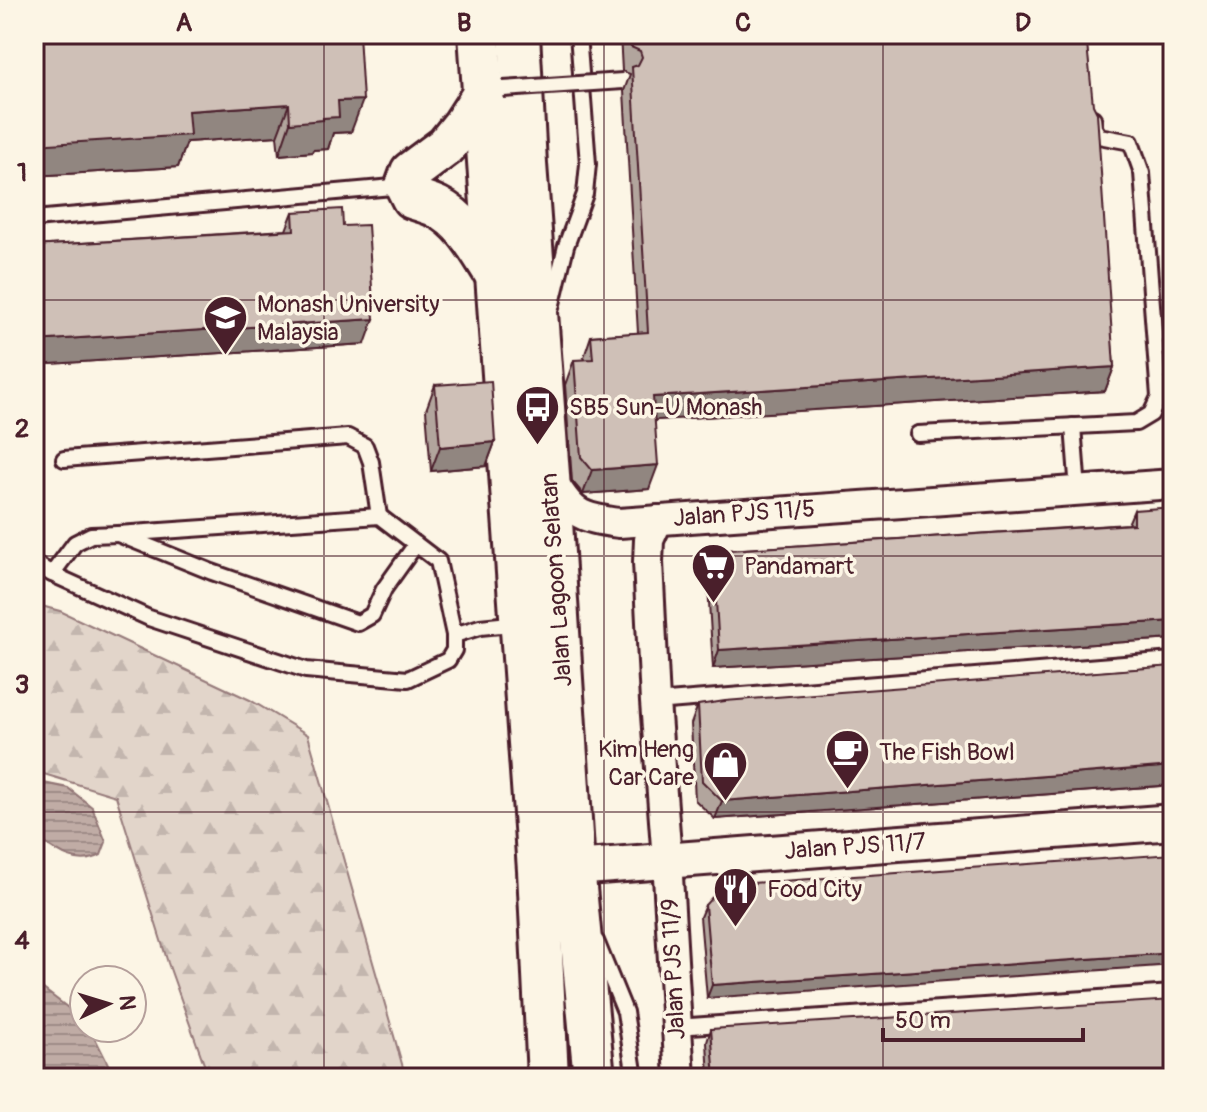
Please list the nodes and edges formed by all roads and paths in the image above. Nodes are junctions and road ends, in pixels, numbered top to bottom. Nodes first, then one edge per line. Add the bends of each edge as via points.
1 (479, 34) edge
2 (519, 34) edge
3 (578, 34) edge
4 (623, 81) dead end
5 (493, 92) junction
6 (1091, 97) edge
7 (406, 186) junction
8 (34, 219) edge
9 (495, 274) junction
10 (540, 352) junction
11 (1073, 426) junction
12 (918, 434) dead end
13 (64, 459) dead end
14 (549, 475) junction
15 (1173, 484) edge
16 (1078, 491) junction
17 (379, 516) junction
18 (658, 520) junction
19 (118, 534) junction
20 (416, 544) junction
21 (34, 563) edge
22 (52, 574) junction
23 (520, 623) junction
24 (454, 635) junction
25 (1173, 660) edge
26 (655, 702) junction
27 (1173, 822) edge
28 (667, 860) junction
29 (563, 878) junction
30 (1173, 993) edge
31 (676, 1027) junction
32 (548, 1078) edge
33 (594, 1078) edge
34 (635, 1078) edge
35 (680, 1078) edge

1 - 5 main road, Jalan Lagoon Selatan
2 - 10 main road, Jalan Lagoon Selatan
3 - 10 lane via 588,164 585,194 566,246
4 - 5 lane, bridge
5 - 7 main road via 446,146 411,172
5 - 9 main road, Jalan Lagoon Selatan
6 - 11 lane via 1099,136 1131,142 1142,173 1159,397 1151,414 1136,423
7 - 8 lane
7 - 9 main road via 412,198 457,220
9 - 23 main road, Jalan Lagoon Selatan
10 - 14 main road, Jalan Lagoon Selatan
11 - 12 lane
11 - 16 lane
13 - 17 lane via 348,437 365,446
14 - 18 street via 564,501 580,514 619,523
14 - 29 main road, Jalan Lagoon Selatan
15 - 16 street, Jalan PJS 11/5
16 - 18 street, Jalan PJS 11/5
17 - 19 lane
17 - 20 lane
18 - 26 street, Jalan PJS 11/5 via 649,540 648,562
19 - 20 lane via 358,623 372,615
19 - 22 lane via 91,535 75,543
20 - 24 lane via 438,561
21 - 22 lane
22 - 24 lane via 149,618 306,670 408,679 448,660
23 - 24 lane
23 - 29 main road, Jalan Lagoon Selatan
25 - 26 lane
26 - 28 street, Jalan PJS 11/5
27 - 28 street, Jalan PJS 11/7
28 - 29 street, Jalan PJS 11/7
28 - 31 street, Jalan PJS 11/9
29 - 32 main road, Jalan Lagoon Selatan
29 - 33 main road, Jalan Lagoon Selatan
29 - 34 lane via 625,1012
30 - 31 lane
31 - 35 street, Jalan PJS 11/9

